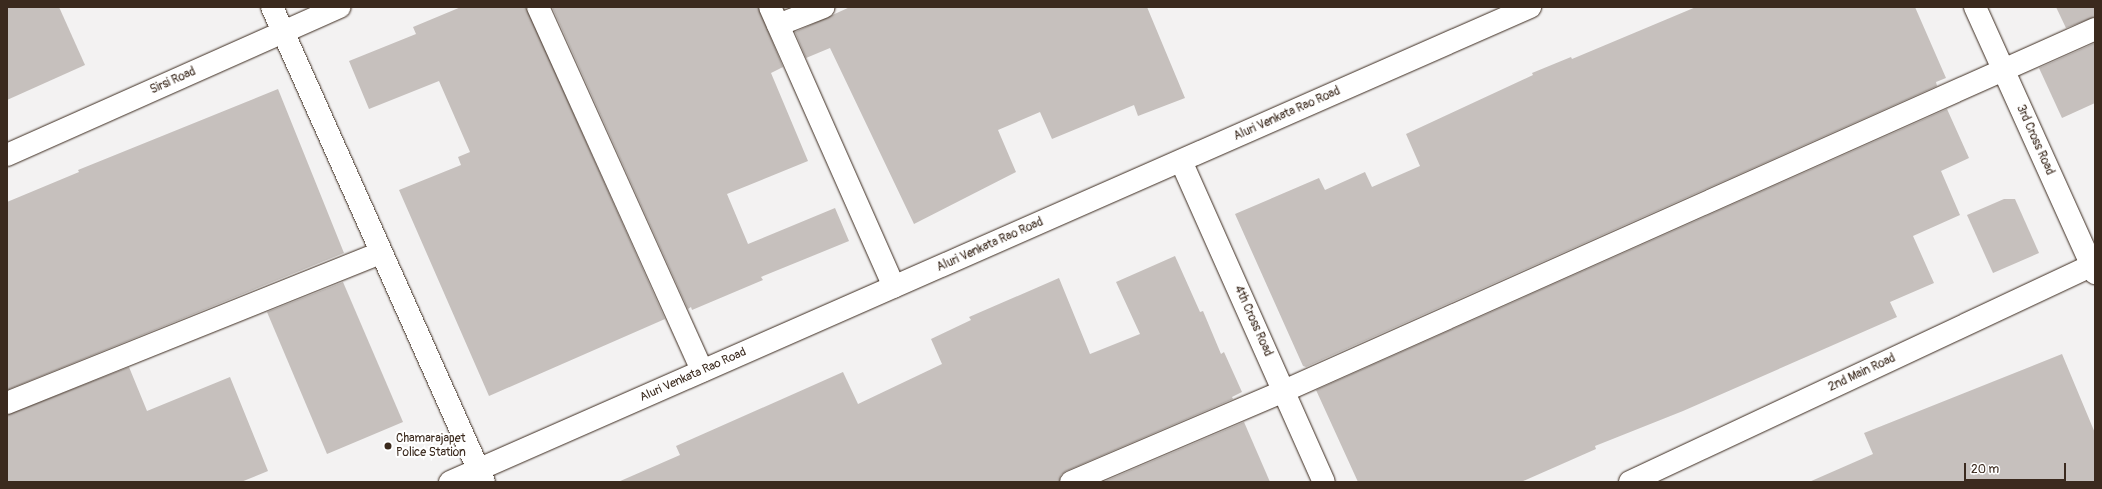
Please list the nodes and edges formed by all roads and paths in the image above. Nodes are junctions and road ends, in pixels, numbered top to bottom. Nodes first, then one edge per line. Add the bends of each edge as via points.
1 (272, 7) edge
2 (340, 7) edge
3 (538, 7) edge
4 (824, 7) edge
5 (1530, 7) edge
6 (1975, 7) edge
7 (774, 16) edge
8 (2095, 29) edge
9 (283, 32) junction
10 (2003, 70) junction
11 (7, 155) edge
12 (1181, 161) junction
13 (380, 253) junction
14 (2094, 268) edge
15 (894, 287) junction
16 (702, 371) junction
17 (1284, 391) junction
18 (7, 403) edge
19 (481, 476) edge
20 (450, 482) edge
21 (1071, 482) edge
22 (1324, 482) edge
23 (1630, 482) edge

1 - 9 street
2 - 9 street, Sirsi Road
3 - 16 street
4 - 7 street
5 - 12 street, Aluri Venkata Rao Road
6 - 10 street, 3rd Cross Road
7 - 15 street
8 - 10 street
9 - 11 street, Sirsi Road
9 - 13 street
10 - 14 street, 3rd Cross Road
10 - 17 street
12 - 15 street, Aluri Venkata Rao Road
12 - 17 street, 4th Cross Road
13 - 18 street
13 - 19 street
14 - 23 street, 2nd Main Road
15 - 16 street, Aluri Venkata Rao Road
16 - 19 street, Aluri Venkata Rao Road
17 - 21 street
17 - 22 street, 4th Cross Road
19 - 20 street, Aluri Venkata Rao Road

